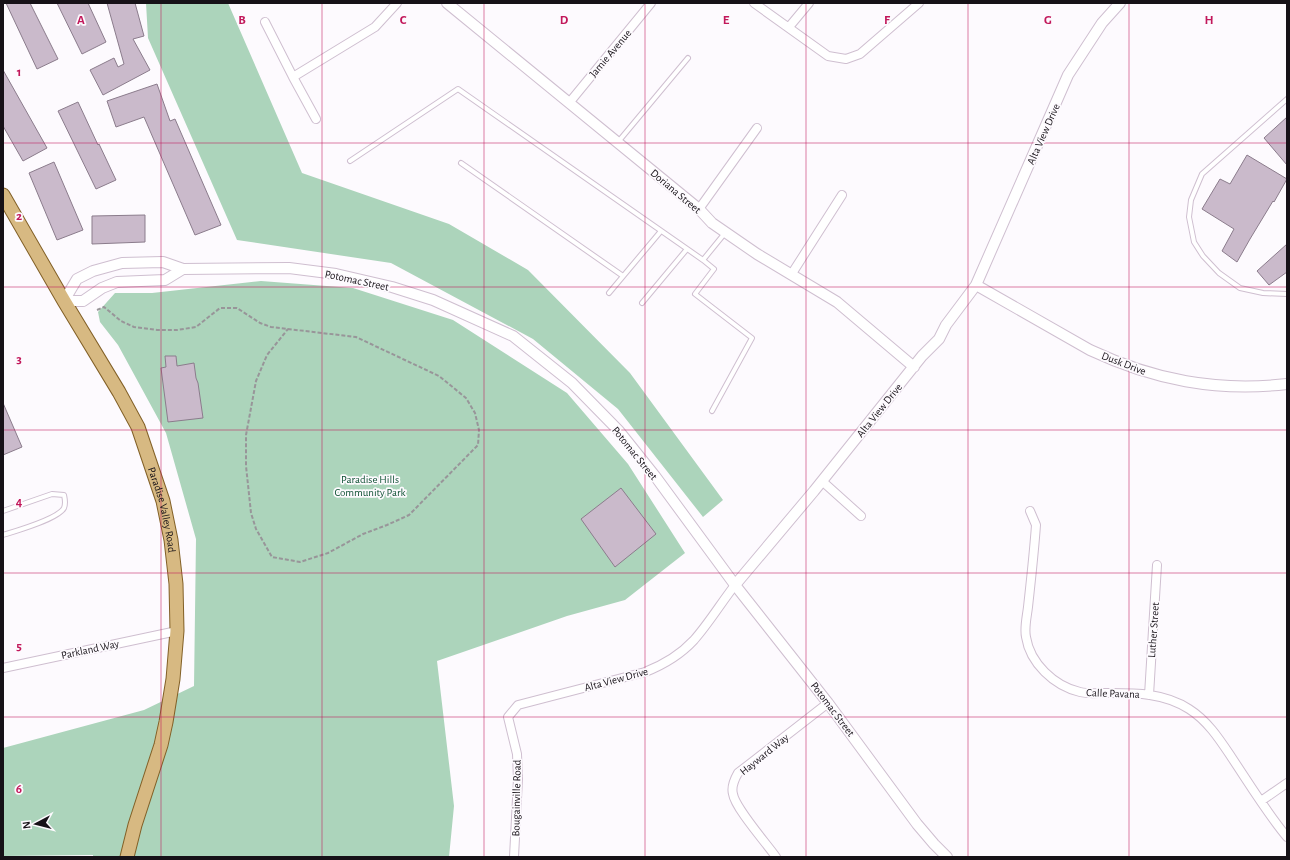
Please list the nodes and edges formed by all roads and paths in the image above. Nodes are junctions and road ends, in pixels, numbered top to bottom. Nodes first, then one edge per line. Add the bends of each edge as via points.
1 (397, 3) edge
2 (447, 3) edge
3 (651, 3) edge
4 (754, 3) edge
5 (808, 3) edge
6 (919, 3) edge
7 (1120, 3) edge
8 (264, 22) dead end
9 (789, 27) junction
10 (688, 58) dead end
11 (293, 77) junction
12 (1287, 99) edge
13 (569, 103) junction
14 (316, 119) dead end
15 (757, 128) dead end
16 (617, 142) junction
17 (350, 161) dead end
18 (461, 163) dead end
19 (3, 195) edge
20 (842, 195) dead end
21 (699, 209) junction
22 (661, 231) junction
23 (725, 232) junction
24 (687, 249) junction
25 (703, 260) junction
26 (183, 269) junction
27 (791, 275) junction
28 (623, 276) junction
29 (976, 285) junction
30 (609, 293) dead end
31 (1287, 294) edge
32 (64, 301) junction
33 (642, 303) dead end
34 (97, 310) dead end
35 (288, 329) junction
36 (914, 367) junction
37 (1287, 384) edge
38 (712, 411) dead end
39 (822, 481) junction
40 (3, 511) edge
41 (1030, 511) dead end
42 (861, 516) dead end
43 (3, 535) edge
44 (1157, 565) dead end
45 (735, 585) junction
46 (177, 631) junction
47 (3, 668) edge
48 (1149, 695) junction
49 (526, 703) joint
50 (828, 703) junction
51 (1287, 783) edge
52 (1261, 801) junction
53 (1287, 838) edge
54 (127, 857) edge
55 (514, 857) edge
56 (776, 857) edge
57 (947, 857) edge

1 - 11 street via 375,27
2 - 13 street, Doriana Street
3 - 13 street, Jamie Avenue
4 - 9 street
5 - 9 street
6 - 9 street via 860,54 846,59 828,56
7 - 29 street, Alta View Drive via 1102,23 1068,75
8 - 11 street
10 - 16 lane
11 - 14 street
12 - 31 lane via 1202,174 1191,200 1189,217 1194,242 1219,273 1240,288 1263,293
13 - 16 street, Doriana Street
15 - 21 street
16 - 21 street, Doriana Street
17 - 22 lane via 458,89
18 - 28 lane
19 - 32 main road, Paradise Valley Road
20 - 27 street
21 - 23 street, Doriana Street
22 - 24 lane
22 - 28 lane
23 - 25 lane
23 - 27 street, Doriana Street
24 - 25 lane
24 - 33 lane
25 - 38 lane via 714,269 695,294 752,338
26 - 32 street via 165,280 117,282 102,288 83,301
26 - 32 street, Potomac Street via 163,262 122,263 93,271 78,279
26 - 45 street, Potomac Street via 289,268 336,274 433,300 513,336 572,383 619,431
27 - 36 street, Doriana Street via 837,302
28 - 30 lane
29 - 36 street, Alta View Drive via 946,325 939,339
29 - 37 street, Dusk Drive via 1090,350 1145,372 1184,382 1225,386
32 - 46 main road, Paradise Valley Road via 138,427 150,460 163,501 170,540 176,584
34 - 35 path via 104,307 134,328 177,330 196,327 220,308 237,308 260,323
35 - 35 path via 356,337 439,376 466,398 475,414 479,430 478,445 409,515 362,534 328,553 300,562 272,557 256,529 246,466 246,435 256,381 267,355
36 - 39 street, Alta View Drive
39 - 42 street
39 - 45 street, Alta View Drive
40 - 43 lane via 52,494 64,495 66,501 64,508 56,515
41 - 48 street, Calle Pavana via 1036,526 1025,636 1037,663 1054,680 1078,692
44 - 48 street, Luther Street
45 - 49 street, Alta View Drive via 693,640 673,658 656,668
45 - 50 street, Potomac Street
46 - 47 street, Parkland Way
46 - 54 main road, Paradise Valley Road via 166,722
48 - 52 street, Calle Pavana via 1179,703 1207,724
49 - 55 street, Bougainville Road via 518,705 508,717 517,754
50 - 56 street, Hayward Way via 738,773 734,782 733,793 737,804
50 - 57 street, Potomac Street via 917,824
51 - 52 street
52 - 53 street, Calle Pavana

